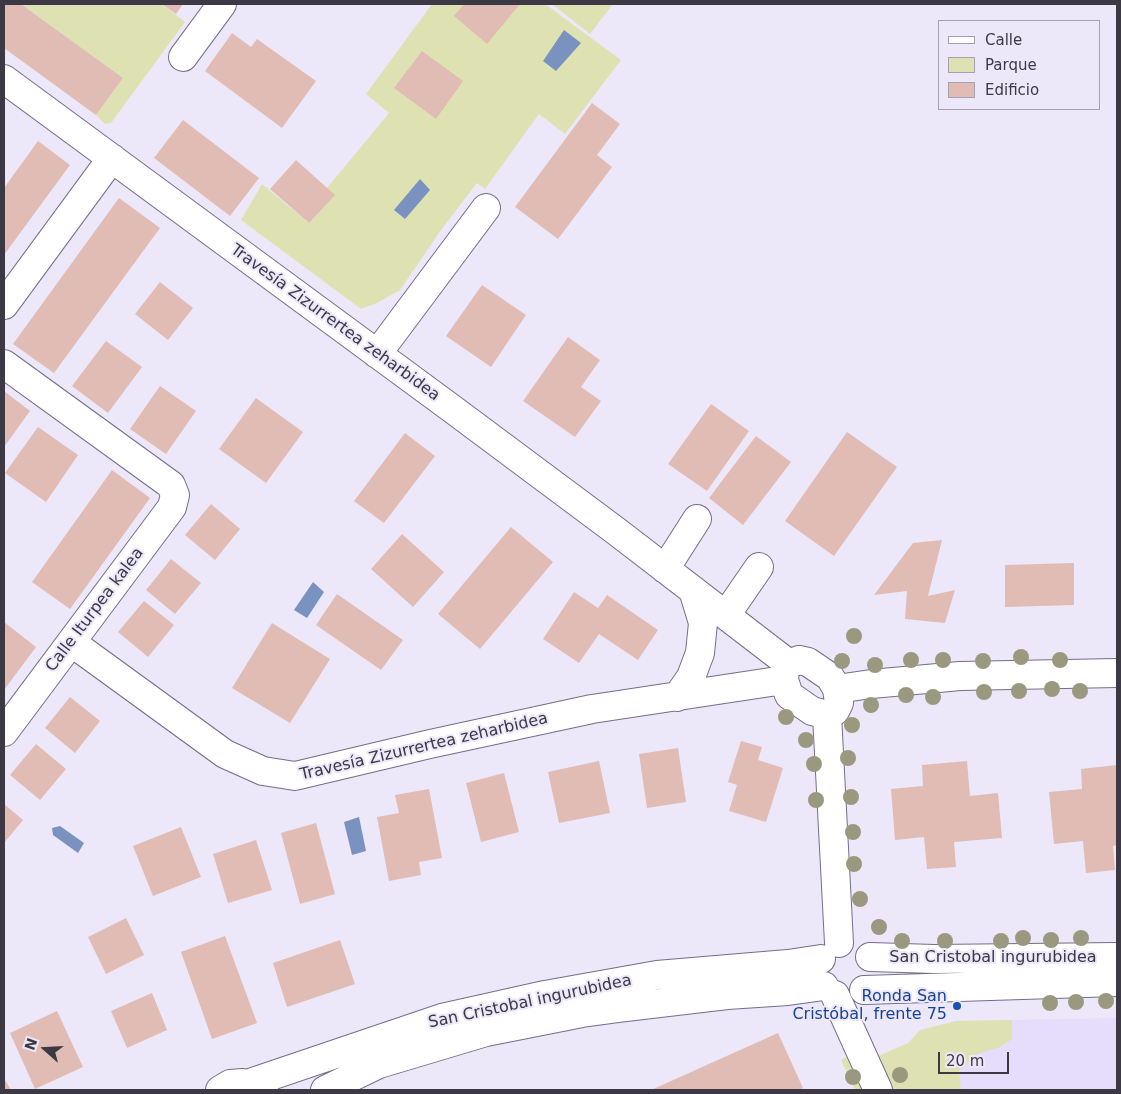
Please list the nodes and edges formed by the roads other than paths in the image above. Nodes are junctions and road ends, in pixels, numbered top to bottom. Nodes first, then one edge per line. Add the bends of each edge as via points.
1 (222, 4) edge
2 (183, 57) dead end
3 (4, 79) edge
4 (112, 158) junction
5 (486, 208) dead end
6 (4, 305) edge
7 (377, 354) junction
8 (4, 364) edge
9 (697, 519) dead end
10 (759, 567) dead end
11 (665, 569) junction
12 (693, 590) junction
13 (726, 615) junction
14 (71, 642) junction
15 (787, 672) junction
16 (1117, 673) edge
17 (838, 689) junction
18 (677, 696) junction
19 (827, 715) junction
20 (4, 732) edge
21 (830, 951) junction
22 (870, 957) junction
23 (1117, 957) edge
24 (1117, 982) edge
25 (829, 990) junction
26 (864, 990) junction
27 (255, 1087) edge
28 (220, 1090) edge
29 (326, 1090) edge
30 (878, 1090) edge

1 - 2 street
3 - 4 street, Travesía Zizurrertea zeharbidea
4 - 6 street
4 - 7 street, Travesía Zizurrertea zeharbidea
5 - 7 street
7 - 11 street, Travesía Zizurrertea zeharbidea
8 - 14 street, Calle Iturpea kalea via 171,485 175,495 172,507
9 - 11 street
10 - 13 street
11 - 12 street, Travesía Zizurrertea zeharbidea
12 - 13 street, Travesía Zizurrertea zeharbidea
12 - 18 street via 703,623 700,653 691,677
13 - 15 street, Travesía Zizurrertea zeharbidea
14 - 18 street, Travesía Zizurrertea zeharbidea via 225,754 263,771 295,776 592,709
14 - 20 street, Calle Iturpea kalea
15 - 17 street via 799,660 808,662 830,676
15 - 18 street, Travesía Zizurrertea zeharbidea
15 - 19 street via 789,695 812,711
16 - 17 street via 960,676
17 - 19 street via 839,703 835,711
19 - 21 street
21 - 22 street via 851,943
21 - 25 street via 818,973
21 - 27 street, San Cristobal ingurubidea via 788,964 657,975 452,1016 372,1040
22 - 23 street, San Cristobal ingurubidea
22 - 26 street via 872,974
24 - 26 street, San Cristobal ingurubidea
25 - 26 street via 845,997
25 - 29 street, San Cristobal ingurubidea via 753,1001 582,1013 379,1064
25 - 30 street
27 - 28 street, San Cristobal ingurubidea via 230,1084

